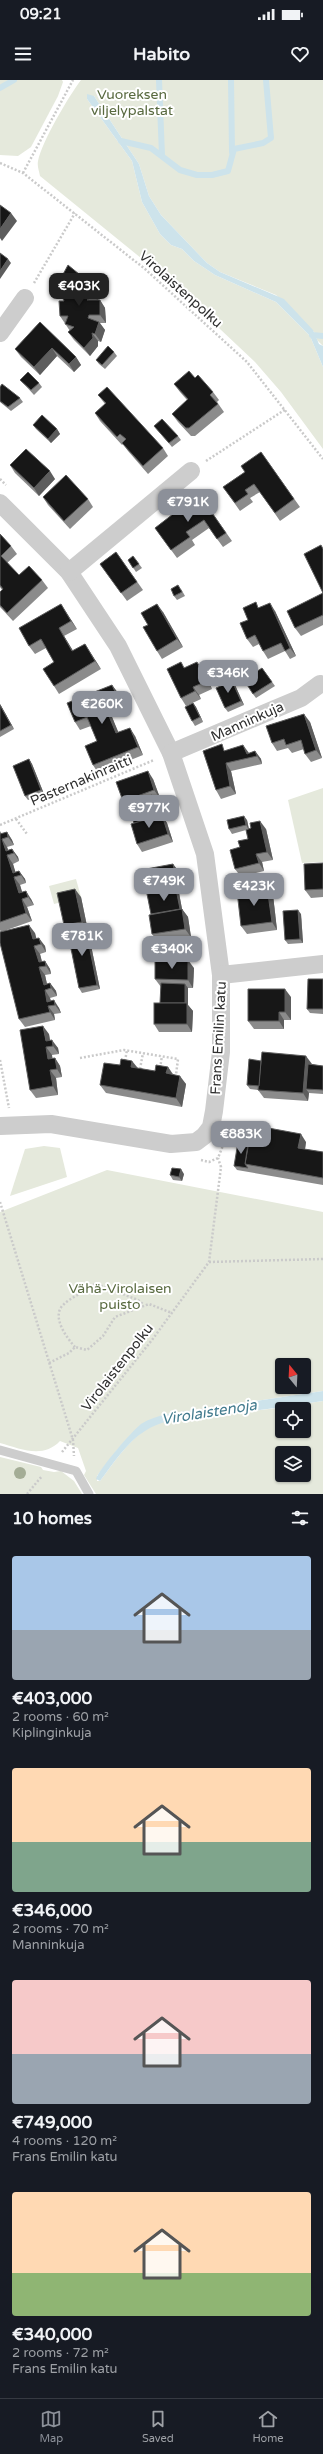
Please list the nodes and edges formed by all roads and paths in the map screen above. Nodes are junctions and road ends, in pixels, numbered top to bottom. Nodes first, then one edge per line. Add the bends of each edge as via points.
1 (73, 80) edge
2 (0, 163) edge
3 (23, 173) junction
4 (76, 213) junction
5 (25, 298) joint
6 (0, 333) edge
7 (286, 409) junction
8 (323, 459) edge
9 (191, 471) joint
10 (0, 504) edge
11 (69, 572) junction
12 (320, 684) dead end
13 (171, 753) junction
14 (16, 818) junction
15 (0, 825) edge
16 (27, 834) dead end
17 (323, 964) edge
18 (221, 975) junction
19 (127, 1050) junction
20 (143, 1053) junction
21 (162, 1056) junction
22 (80, 1058) dead end
23 (0, 1060) edge
24 (125, 1066) edge
25 (140, 1069) edge
26 (160, 1072) edge
27 (176, 1075) edge
28 (6, 1125) edge
29 (218, 1158) dead end
30 (0, 1202) edge
31 (323, 1259) edge
32 (209, 1262) junction
33 (144, 1305) junction
34 (172, 1313) junction
35 (75, 1347) junction
36 (49, 1363) junction
37 (0, 1450) edge
38 (89, 1494) edge

1 - 3 path
2 - 3 path, Virolaistenpolku
3 - 4 path, Virolaistenpolku
4 - 5 path
4 - 7 path, Virolaistenpolku via 145,269 247,362
5 - 6 street
7 - 8 path, Virolaistenpolku
7 - 9 path
9 - 11 street
10 - 11 street, Frans Emilin katu
11 - 13 street, Frans Emilin katu via 118,646
12 - 13 street, Manninkuja via 301,698
13 - 14 path, Pasternakinraitti
13 - 18 street, Frans Emilin katu via 205,854
14 - 15 path, Pasternakinraitti
14 - 16 path
17 - 18 street
18 - 28 street, Frans Emilin katu via 221,1052 214,1112 211,1127 196,1142 171,1144 51,1124
19 - 20 path
19 - 22 path
19 - 24 path
20 - 21 path
20 - 25 path
21 - 26 path
21 - 27 path via 178,1059
23 - 28 path
29 - 32 path via 221,1167
30 - 36 path
31 - 32 path
32 - 34 path, Virolaistenpolku
33 - 34 path via 149,1304
33 - 35 path via 115,1317 102,1336 87,1350
33 - 35 path via 138,1300 97,1284 92,1285 62,1306 60,1312 63,1333
34 - 36 path, Virolaistenpolku via 73,1440
35 - 36 path
37 - 38 lane via 76,1472

